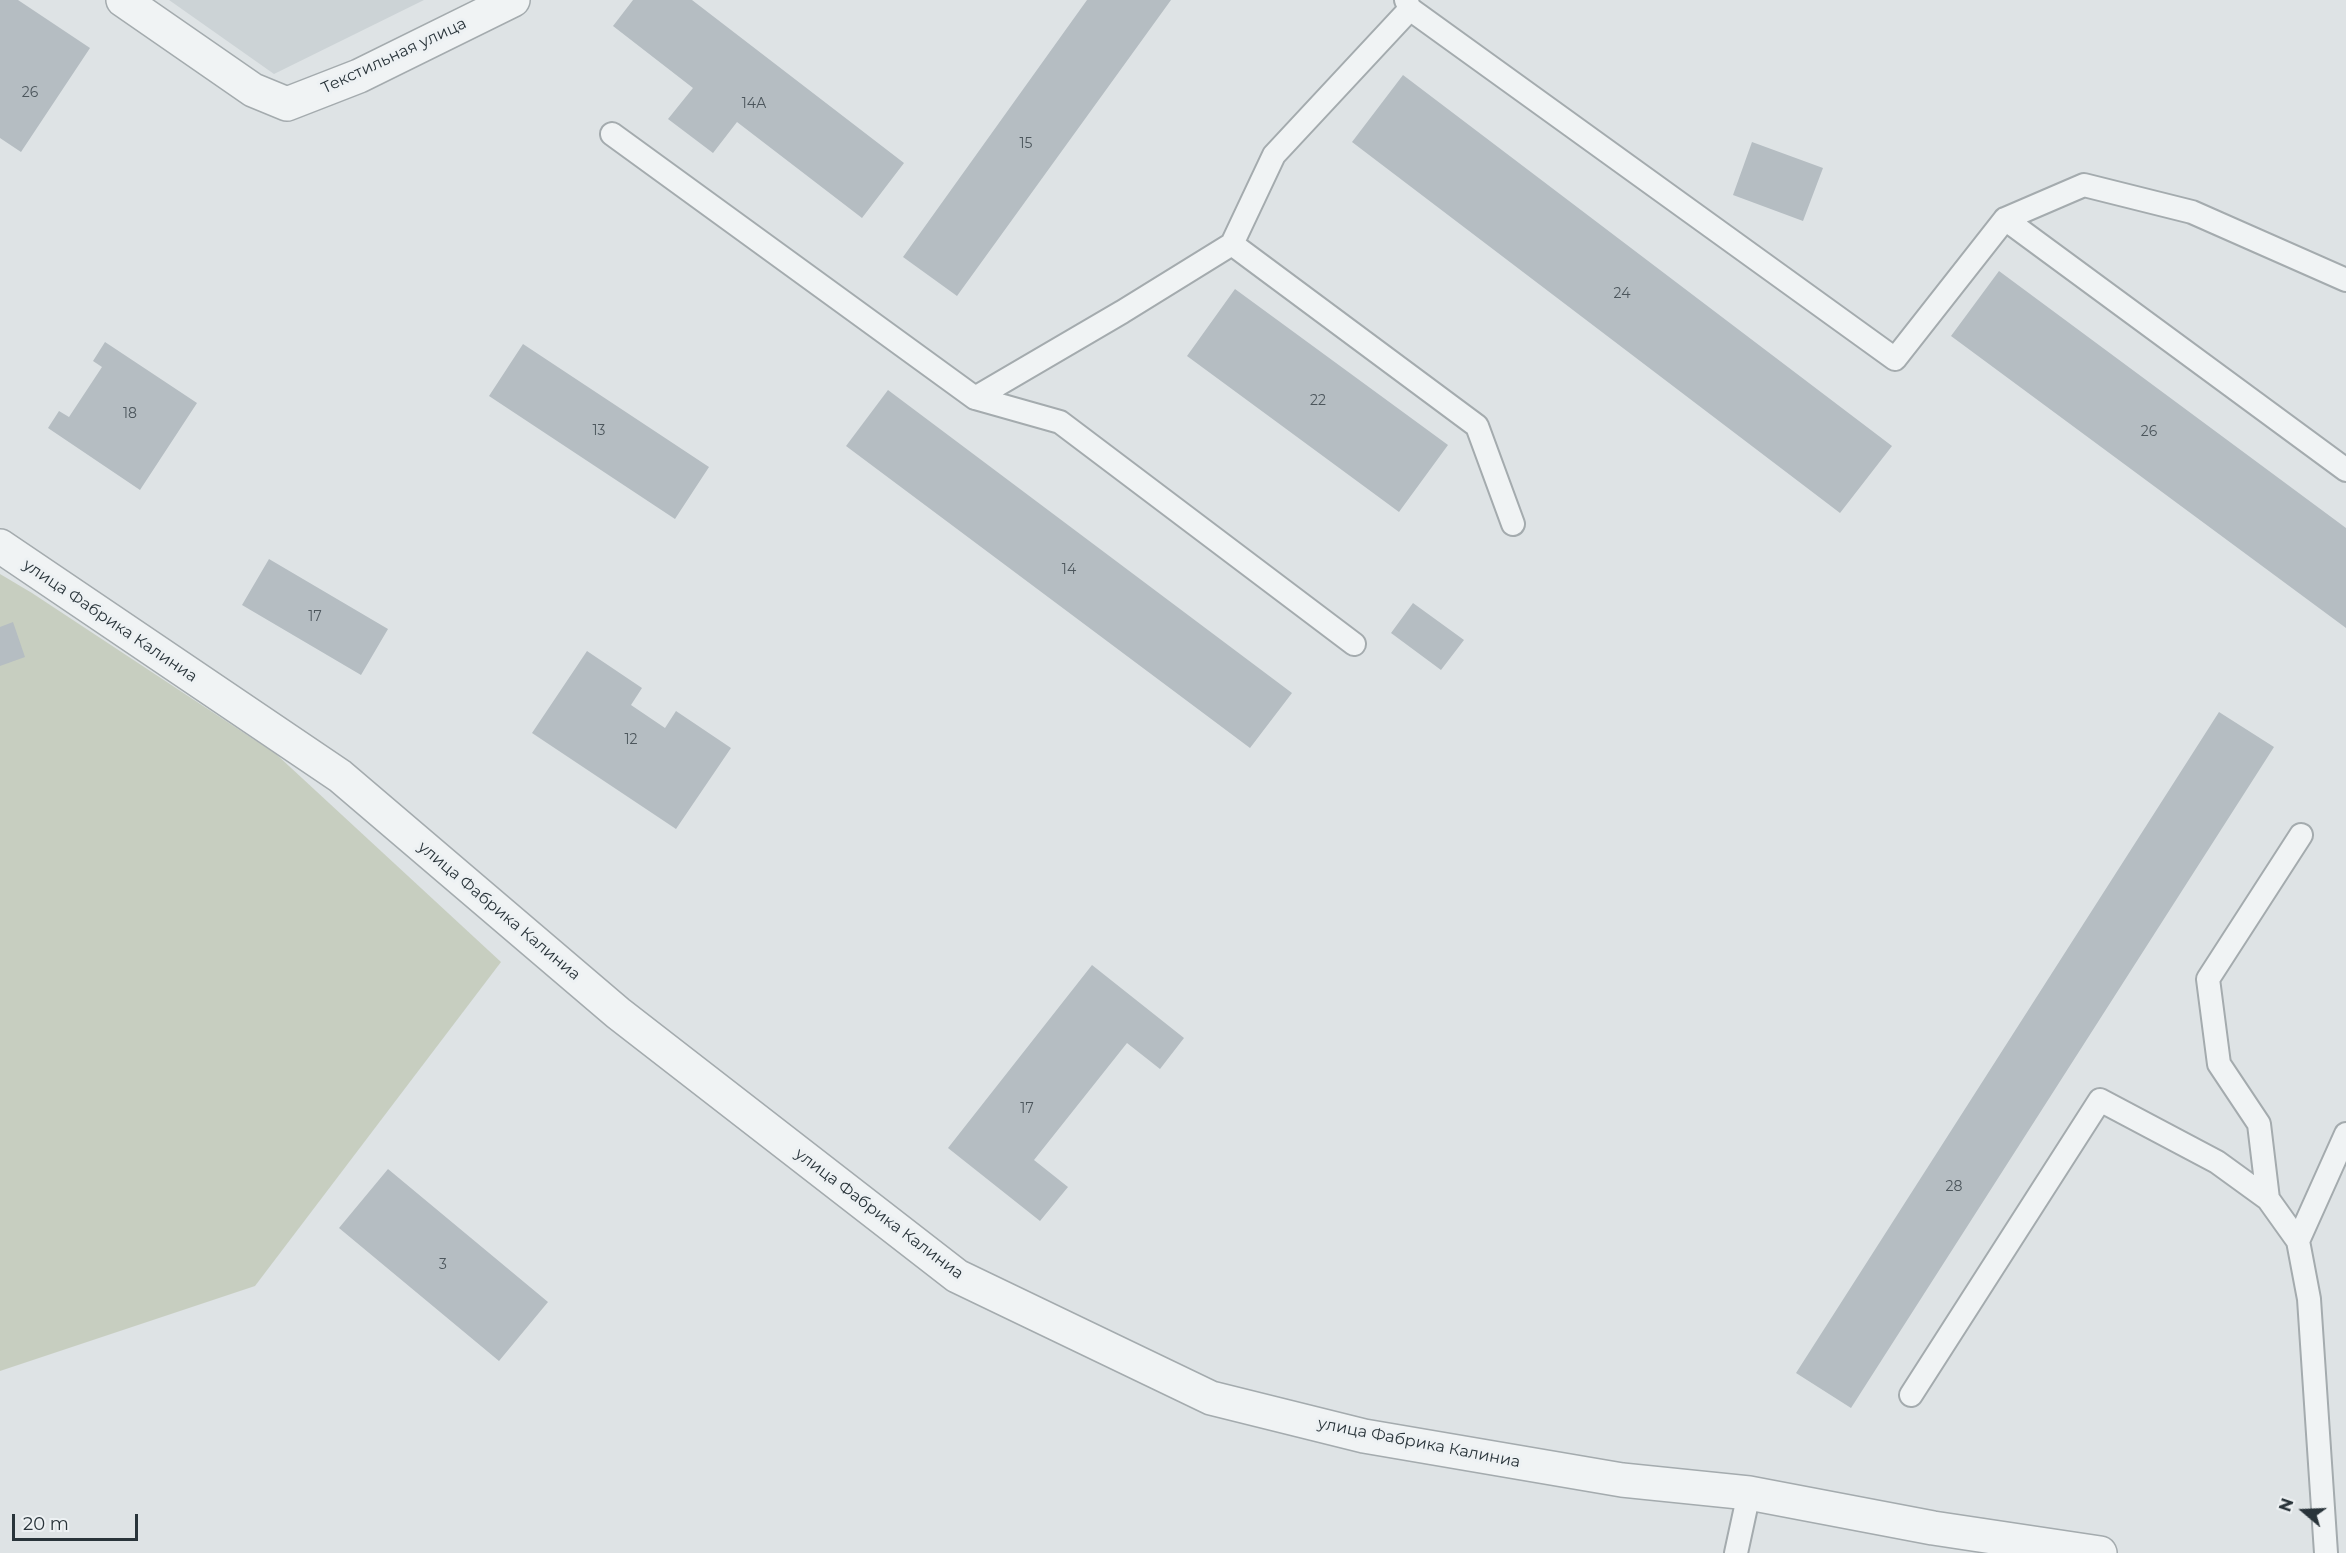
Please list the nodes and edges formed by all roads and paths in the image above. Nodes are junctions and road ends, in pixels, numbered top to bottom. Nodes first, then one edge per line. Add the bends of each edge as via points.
1 (123, 0) edge
2 (513, 0) edge
3 (1408, 4) edge
4 (612, 134) dead end
5 (2005, 219) junction
6 (1232, 244) junction
7 (2346, 280) edge
8 (975, 398) junction
9 (2346, 470) edge
10 (1513, 524) dead end
11 (0, 546) edge
12 (1353, 644) dead end
13 (2301, 835) dead end
14 (2346, 1134) edge
15 (2268, 1199) junction
16 (2298, 1241) junction
17 (1911, 1395) dead end
18 (1749, 1493) junction
19 (1736, 1553) edge
20 (2100, 1553) edge
21 (2326, 1553) edge

1 - 2 street, Текстильная улица via 253,90 288,104 359,76
3 - 5 lane via 1895,359
3 - 6 lane via 1274,155
4 - 8 lane
5 - 7 lane via 2084,185 2192,212
5 - 9 lane
6 - 8 lane
6 - 10 lane via 1477,426
8 - 12 lane via 1060,422
11 - 18 street, улица Фабрика Калиниа via 340,776 618,1013 957,1276 1211,1398 1364,1436 1622,1480
13 - 15 lane via 2208,979 2219,1064 2259,1124
14 - 16 lane
15 - 16 lane
15 - 17 lane via 2217,1162 2100,1100
16 - 21 lane via 2309,1299
18 - 19 lane
18 - 20 street, улица Фабрика Калиниа via 1933,1528

